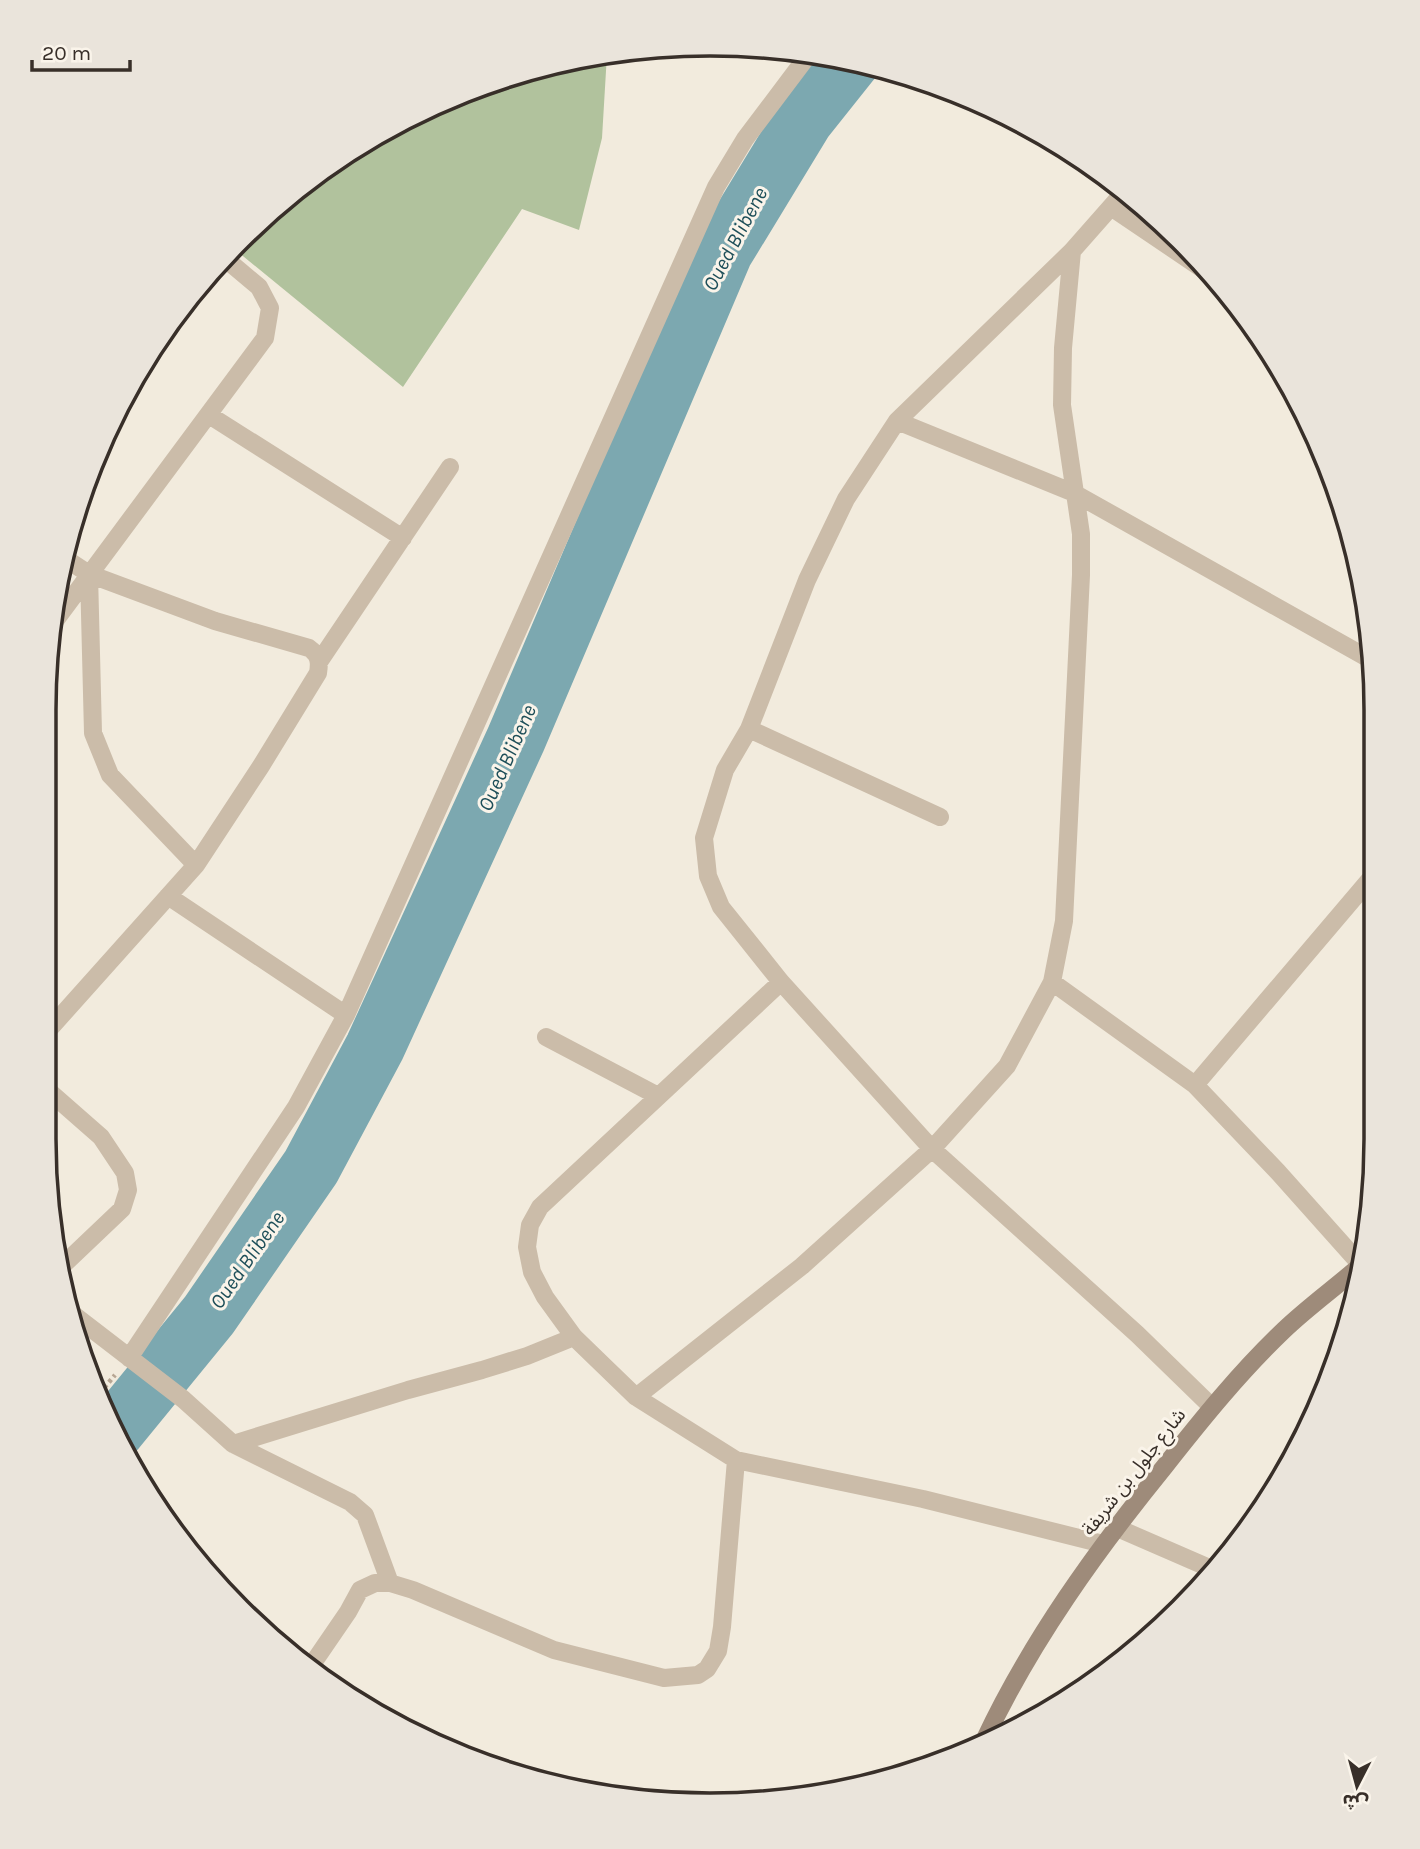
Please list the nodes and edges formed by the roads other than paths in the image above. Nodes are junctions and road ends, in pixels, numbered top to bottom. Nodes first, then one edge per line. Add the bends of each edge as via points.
1 (802, 63) edge
2 (1118, 199) edge
3 (1111, 207) junction
4 (1173, 249) edge
5 (1072, 251) junction
6 (232, 264) edge
7 (209, 415) junction
8 (897, 421) junction
9 (450, 467) dead end
10 (1074, 493) junction
11 (403, 538) junction
12 (73, 564) edge
13 (89, 574) junction
14 (65, 607) edge
15 (1362, 655) edge
16 (320, 662) junction
17 (749, 729) junction
18 (940, 817) dead end
19 (196, 865) junction
20 (1364, 886) edge
21 (168, 896) junction
22 (781, 982) junction
23 (1052, 982) junction
24 (346, 1015) junction
25 (56, 1022) edge
26 (546, 1037) dead end
27 (1195, 1085) junction
28 (658, 1096) junction
29 (56, 1098) edge
30 (932, 1149) junction
31 (1353, 1256) edge
32 (68, 1261) edge
33 (1349, 1275) edge
34 (82, 1322) edge
35 (574, 1337) junction
36 (136, 1364) junction
37 (636, 1397) junction
38 (1212, 1407) junction
39 (233, 1444) junction
40 (736, 1460) junction
41 (1115, 1527) junction
42 (1103, 1544) junction
43 (1205, 1566) edge
44 (390, 1583) junction
45 (315, 1660) edge
46 (989, 1730) edge

1 - 24 street via 745,139 716,187
2 - 3 street
3 - 4 street
3 - 5 street
5 - 8 street
5 - 10 street via 1062,405
6 - 7 street via 259,287 270,308 265,338
7 - 11 street
7 - 13 street
8 - 10 street
8 - 17 street via 846,499 807,580
9 - 11 street
10 - 15 street
10 - 23 street via 1082,534 1081,575 1063,921
11 - 16 street
12 - 13 street
13 - 14 street
13 - 16 street via 215,621 309,648
13 - 19 street via 93,733 110,775
16 - 19 street via 318,673 268,756
17 - 18 street
17 - 22 street via 725,769 704,838 708,876 721,907
19 - 21 street
20 - 27 street
21 - 24 street
21 - 25 street
22 - 28 street
22 - 30 street
23 - 27 street
23 - 30 street via 1007,1066
24 - 36 street via 296,1107
26 - 28 street
27 - 31 street
28 - 35 street via 540,1207 530,1225 527,1247 532,1272
29 - 32 street via 101,1137 125,1173 128,1190 122,1209
30 - 37 street via 802,1266
30 - 38 street
33 - 38 main road, شارع جلول بن شريفة via 1284,1330
34 - 36 street
35 - 37 street
35 - 39 street via 527,1356
36 - 39 street
37 - 40 street
38 - 41 main road, شارع جلول بن شريفة
39 - 44 street via 350,1502 365,1515
40 - 42 street via 923,1499
40 - 44 street via 718,1651 698,1675 664,1678 554,1650
41 - 42 main road, شارع جلول بن شريفة
41 - 43 street
42 - 46 main road, شارع جلول بن شريفة via 1046,1629
44 - 45 street via 360,1590

